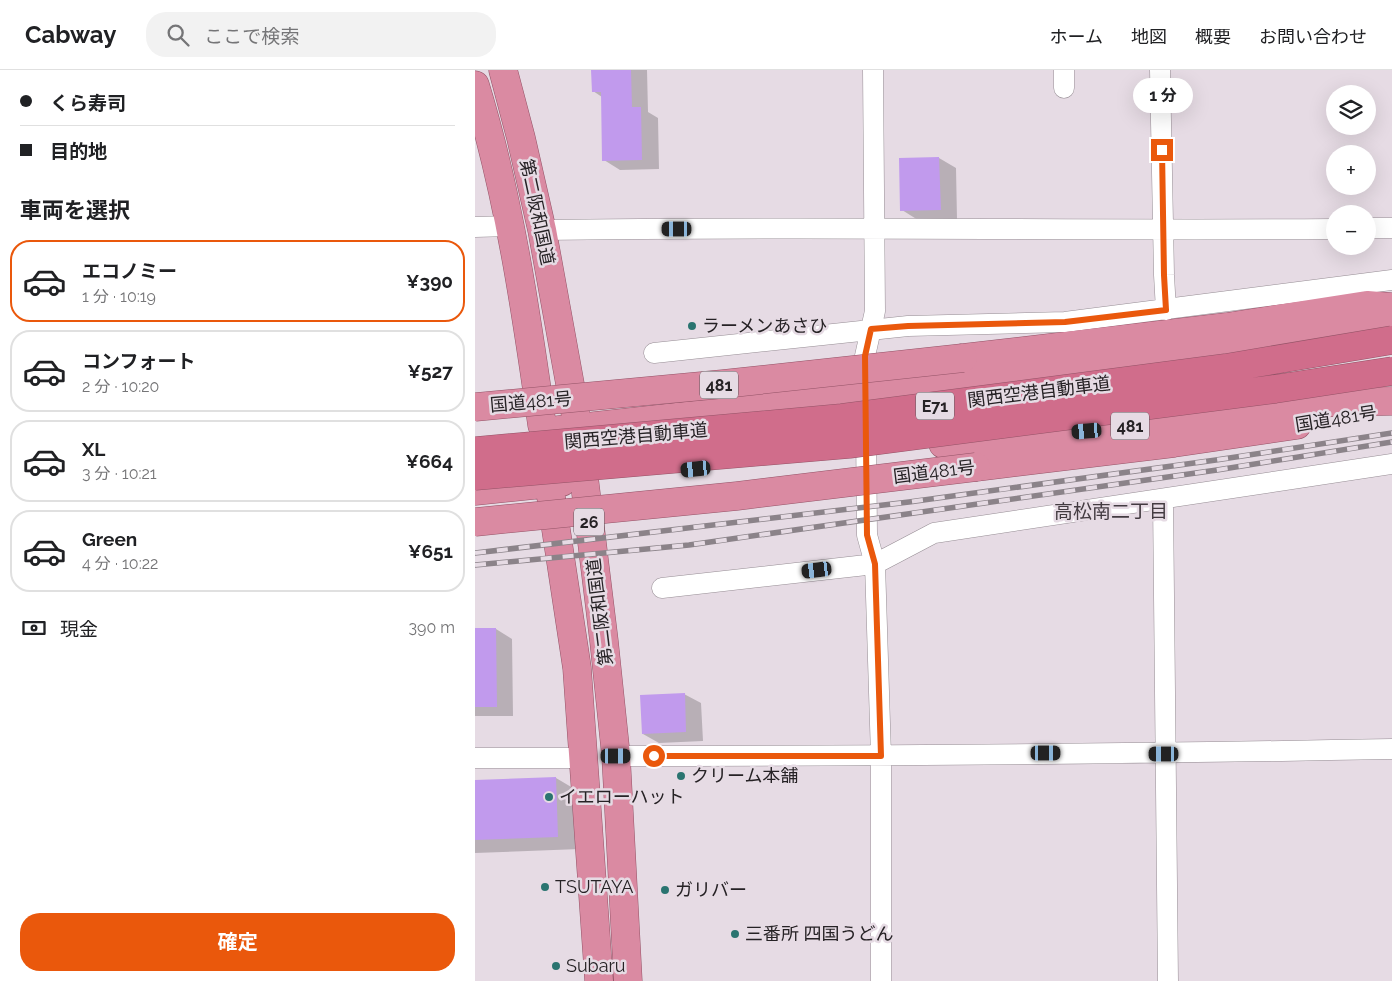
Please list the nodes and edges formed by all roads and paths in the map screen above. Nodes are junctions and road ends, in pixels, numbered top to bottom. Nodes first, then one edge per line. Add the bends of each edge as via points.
1 (503, 70) edge
2 (873, 70) edge
3 (1160, 70) edge
4 (475, 85) edge
5 (475, 226) edge
6 (510, 226) junction
7 (874, 228) junction
8 (1326, 228) edge
9 (1376, 228) edge
10 (1392, 228) edge
11 (542, 230) junction
12 (1164, 230) junction
13 (1392, 280) edge
14 (1392, 307) edge
15 (1166, 310) junction
16 (1392, 326) edge
17 (871, 329) junction
18 (1392, 340) edge
19 (654, 353) dead end
20 (1392, 371) edge
21 (865, 397) junction
22 (1392, 401) edge
23 (475, 407) edge
24 (1392, 410) edge
25 (578, 428) junction
26 (543, 431) junction
27 (475, 438) edge
28 (475, 451) edge
29 (866, 452) junction
30 (1392, 464) edge
31 (475, 476) edge
32 (583, 480) junction
33 (549, 483) junction
34 (475, 491) edge
35 (1163, 500) junction
36 (475, 522) edge
37 (875, 564) junction
38 (663, 588) dead end
39 (1392, 749) edge
40 (1164, 754) junction
41 (616, 756) junction
42 (881, 756) junction
43 (475, 758) edge
44 (585, 758) junction
45 (599, 981) edge
46 (628, 981) edge
47 (881, 981) edge
48 (1168, 981) edge

1 - 11 highway, 第二阪和国道 / 26
2 - 7 street
3 - 12 street
4 - 6 highway, 第二阪和国道 / 26 via 494,149
5 - 6 street
6 - 26 highway, 第二阪和国道 / 26
7 - 11 street
7 - 12 street
7 - 17 street via 875,311
8 - 12 street
9 - 10 street
11 - 25 highway, 第二阪和国道 / 26
12 - 15 street
13 - 15 street
14 - 23 highway, 国道481号 / 481, bridge via 1367,305 1227,327 963,358
15 - 17 street via 1065,322
16 - 21 highway, 481 via 1234,352
17 - 19 street
17 - 21 street via 865,356
18 - 28 highway, 関西空港自動車道 / E71, bridge via 1226,368 843,418
20 - 31 highway, 関西空港自動車道 / E71, bridge via 849,444
21 - 25 highway, 481
21 - 29 street
22 - 29 highway, 481 via 1335,402 1166,423
24 - 36 highway, 国道481号 / 481, bridge via 1175,443 737,496
25 - 26 highway, 481
25 - 32 highway, 第二阪和国道 / 26
26 - 27 highway, 481
26 - 33 highway, 第二阪和国道 / 26
29 - 32 highway, 481
29 - 37 street via 867,535
30 - 35 street
32 - 33 highway, 481
32 - 41 highway, 第二阪和国道 / 26
33 - 34 highway, 481
33 - 44 highway, 第二阪和国道 / 26 via 577,668
35 - 37 street via 934,533
35 - 40 street
37 - 38 street
37 - 42 street
39 - 40 street
40 - 42 street
40 - 48 street
41 - 42 street
41 - 46 highway, 第二阪和国道 / 26
42 - 47 street
43 - 44 street
44 - 45 highway, 第二阪和国道 / 26

